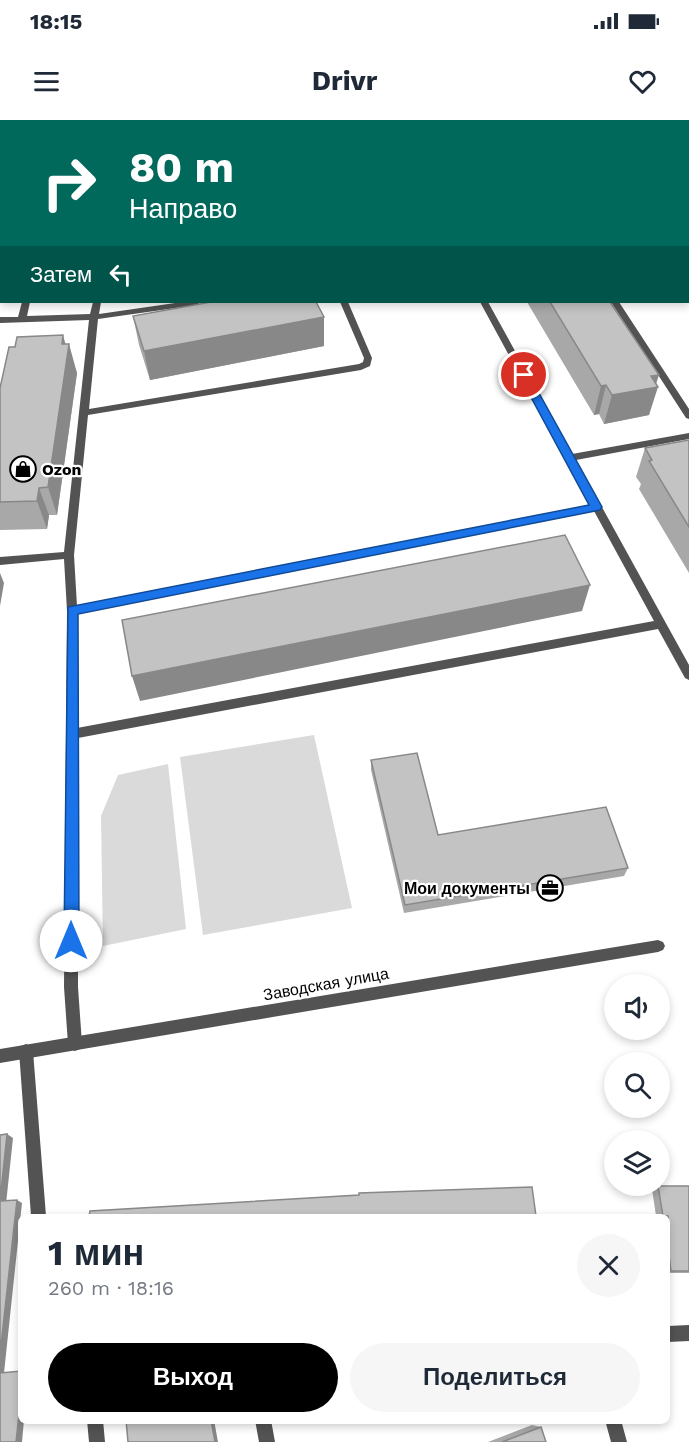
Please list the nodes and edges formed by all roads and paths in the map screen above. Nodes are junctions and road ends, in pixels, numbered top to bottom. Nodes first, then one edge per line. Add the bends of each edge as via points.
1 (26, 303) edge
2 (96, 303) edge
3 (190, 303) edge
4 (344, 303) edge
5 (485, 303) edge
6 (616, 303) edge
7 (94, 317) junction
8 (22, 319) junction
9 (0, 320) edge
10 (84, 413) junction
11 (689, 416) edge
12 (689, 436) edge
13 (568, 458) junction
14 (596, 507) junction
15 (69, 555) junction
16 (0, 561) edge
17 (72, 611) junction
18 (661, 624) junction
19 (689, 675) edge
20 (71, 734) junction
21 (658, 946) dead end
22 (75, 1044) junction
23 (26, 1051) junction
24 (0, 1056) edge
25 (39, 1214) edge
26 (689, 1333) edge
27 (670, 1334) edge
28 (264, 1424) edge
29 (614, 1424) edge
30 (267, 1442) edge
31 (619, 1442) edge

1 - 8 street
2 - 7 street
3 - 7 street
4 - 10 street via 368,358 361,367
5 - 13 street
6 - 11 street
7 - 8 street
7 - 10 street
8 - 9 street
10 - 15 street
12 - 13 street
13 - 14 street
14 - 17 street
14 - 18 street
15 - 16 street
15 - 17 street
17 - 20 street
18 - 19 street
18 - 20 street
20 - 22 street via 71,987
21 - 22 street, Заводская улица
22 - 23 street, Заводская улица
23 - 24 street, Заводская улица
23 - 25 street
26 - 27 street
28 - 30 street
29 - 31 street

